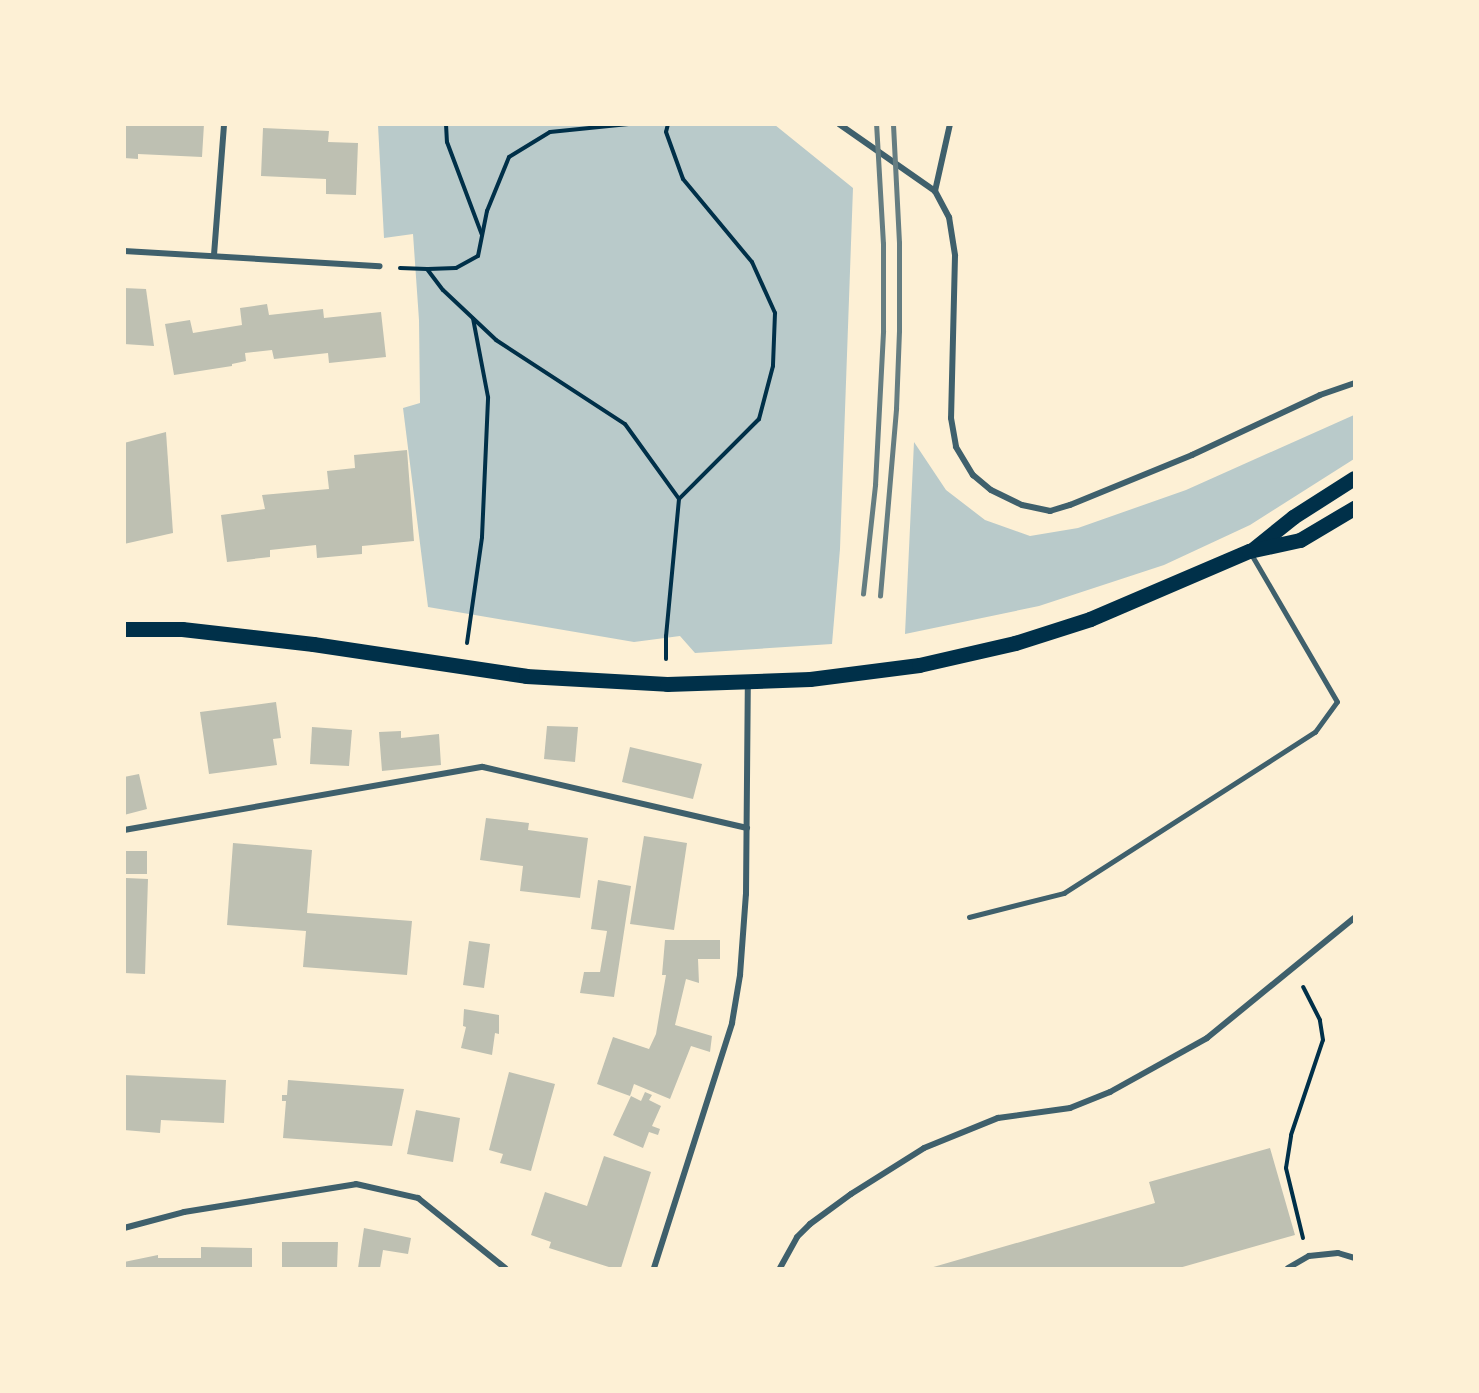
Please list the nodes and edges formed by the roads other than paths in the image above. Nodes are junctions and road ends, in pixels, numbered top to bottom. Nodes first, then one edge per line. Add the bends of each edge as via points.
1 (224, 124) edge
2 (839, 124) edge
3 (950, 124) edge
4 (935, 190) junction
5 (124, 251) edge
6 (214, 255) junction
7 (380, 266) road end
8 (1354, 383) edge
9 (1354, 478) edge
10 (1354, 508) edge
11 (1249, 552) junction
12 (124, 629) edge
13 (748, 682) junction
14 (747, 828) junction
15 (124, 830) edge
16 (969, 917) dead end
17 (1354, 918) edge
18 (124, 1228) edge
19 (1354, 1258) edge
20 (505, 1269) edge
21 (654, 1269) edge
22 (780, 1269) edge
23 (1288, 1269) edge

1 - 6 street
2 - 4 street
3 - 4 street
4 - 8 street via 949,217 955,256 951,418 956,447 973,474 991,490 1022,505 1050,511 1070,505
5 - 6 street
6 - 7 street
9 - 11 main road via 1293,517
10 - 11 main road via 1300,540
11 - 13 main road via 1100,615 1015,643 866,674
11 - 16 lane via 1337,702 1315,732 1064,893
12 - 13 main road via 206,632 313,644 526,676 667,684
13 - 14 street
14 - 15 street via 483,767
14 - 21 street via 742,952 732,1023
17 - 22 street via 1207,1038 1110,1092 1070,1108 998,1118 924,1148 851,1194 797,1237
18 - 20 street via 184,1212 356,1184 418,1198
19 - 23 street via 1338,1252 1309,1256

